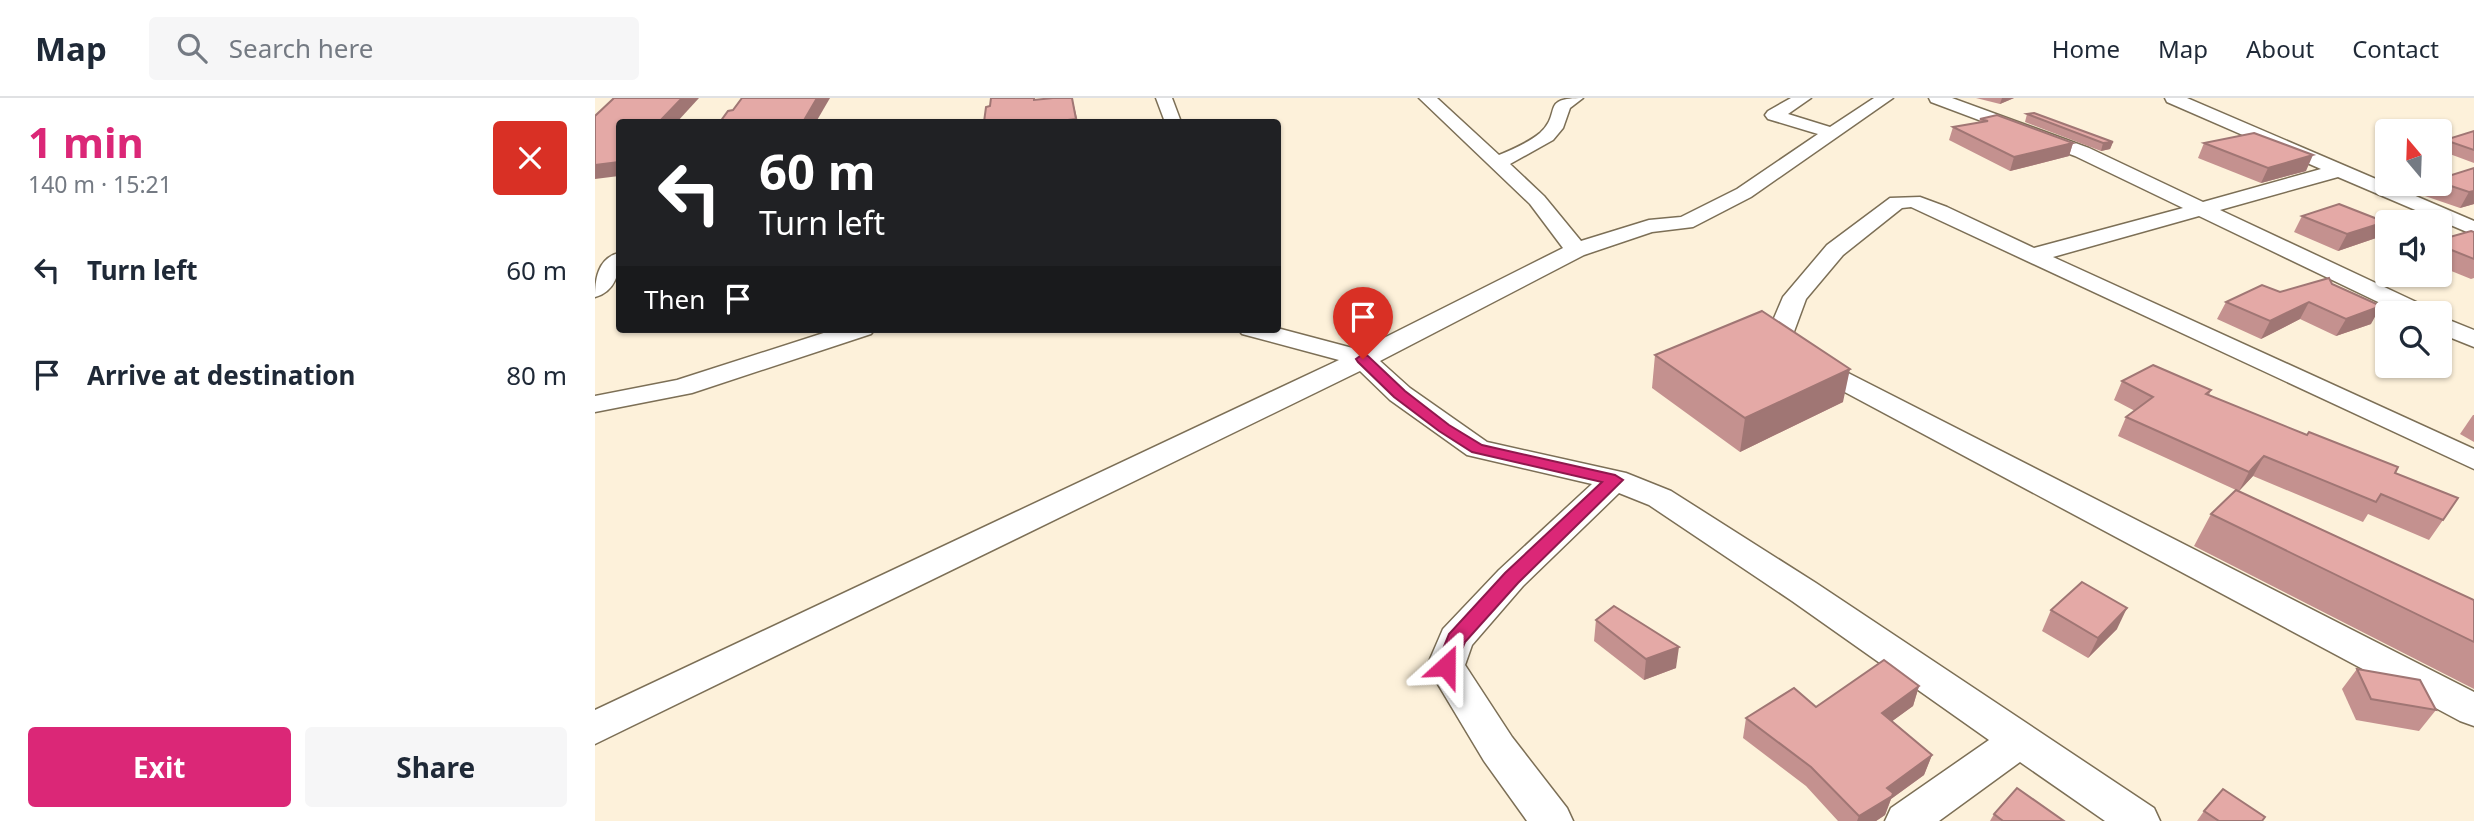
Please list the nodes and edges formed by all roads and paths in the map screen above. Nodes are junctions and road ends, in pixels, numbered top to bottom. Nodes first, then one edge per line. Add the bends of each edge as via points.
1 (1164, 98) edge
2 (1427, 98) edge
3 (1574, 98) edge
4 (1803, 98) edge
5 (1885, 98) edge
6 (1937, 98) edge
7 (2215, 98) edge
8 (2182, 102) edge
9 (1172, 119) edge
10 (1832, 133) junction
11 (1497, 163) junction
12 (2341, 170) junction
13 (2202, 209) junction
14 (2470, 223) edge
15 (1576, 250) junction
16 (2032, 256) junction
17 (616, 264) edge
18 (595, 290) edge
19 (2395, 301) edge
20 (2452, 329) edge
21 (850, 333) edge
22 (1266, 333) edge
23 (2474, 339) edge
24 (1363, 359) junction
25 (595, 404) edge
26 (2474, 460) edge
27 (1615, 480) junction
28 (2474, 710) edge
29 (595, 728) edge
30 (2021, 739) junction
31 (1552, 821) edge
32 (1906, 821) edge
33 (2140, 821) edge

1 - 9 street
2 - 11 street
3 - 11 street via 1562,106 1550,137
4 - 10 street via 1774,115
5 - 10 street
6 - 13 street via 2082,152
7 - 8 street
8 - 12 street
10 - 15 street via 1701,217 1649,226
11 - 15 street via 1537,200
12 - 13 street
12 - 14 street
13 - 16 street
13 - 19 street
15 - 24 street
16 - 26 street
16 - 28 street via 1913,201 1896,202 1835,250 1795,297 1779,337 1791,354
17 - 18 street
20 - 23 street
21 - 25 street via 682,387
22 - 24 street
24 - 27 street via 1399,394 1477,449
24 - 29 street
27 - 30 street via 1660,498
27 - 31 street via 1511,578 1456,639 1446,666 1498,749
30 - 32 street
30 - 33 street

